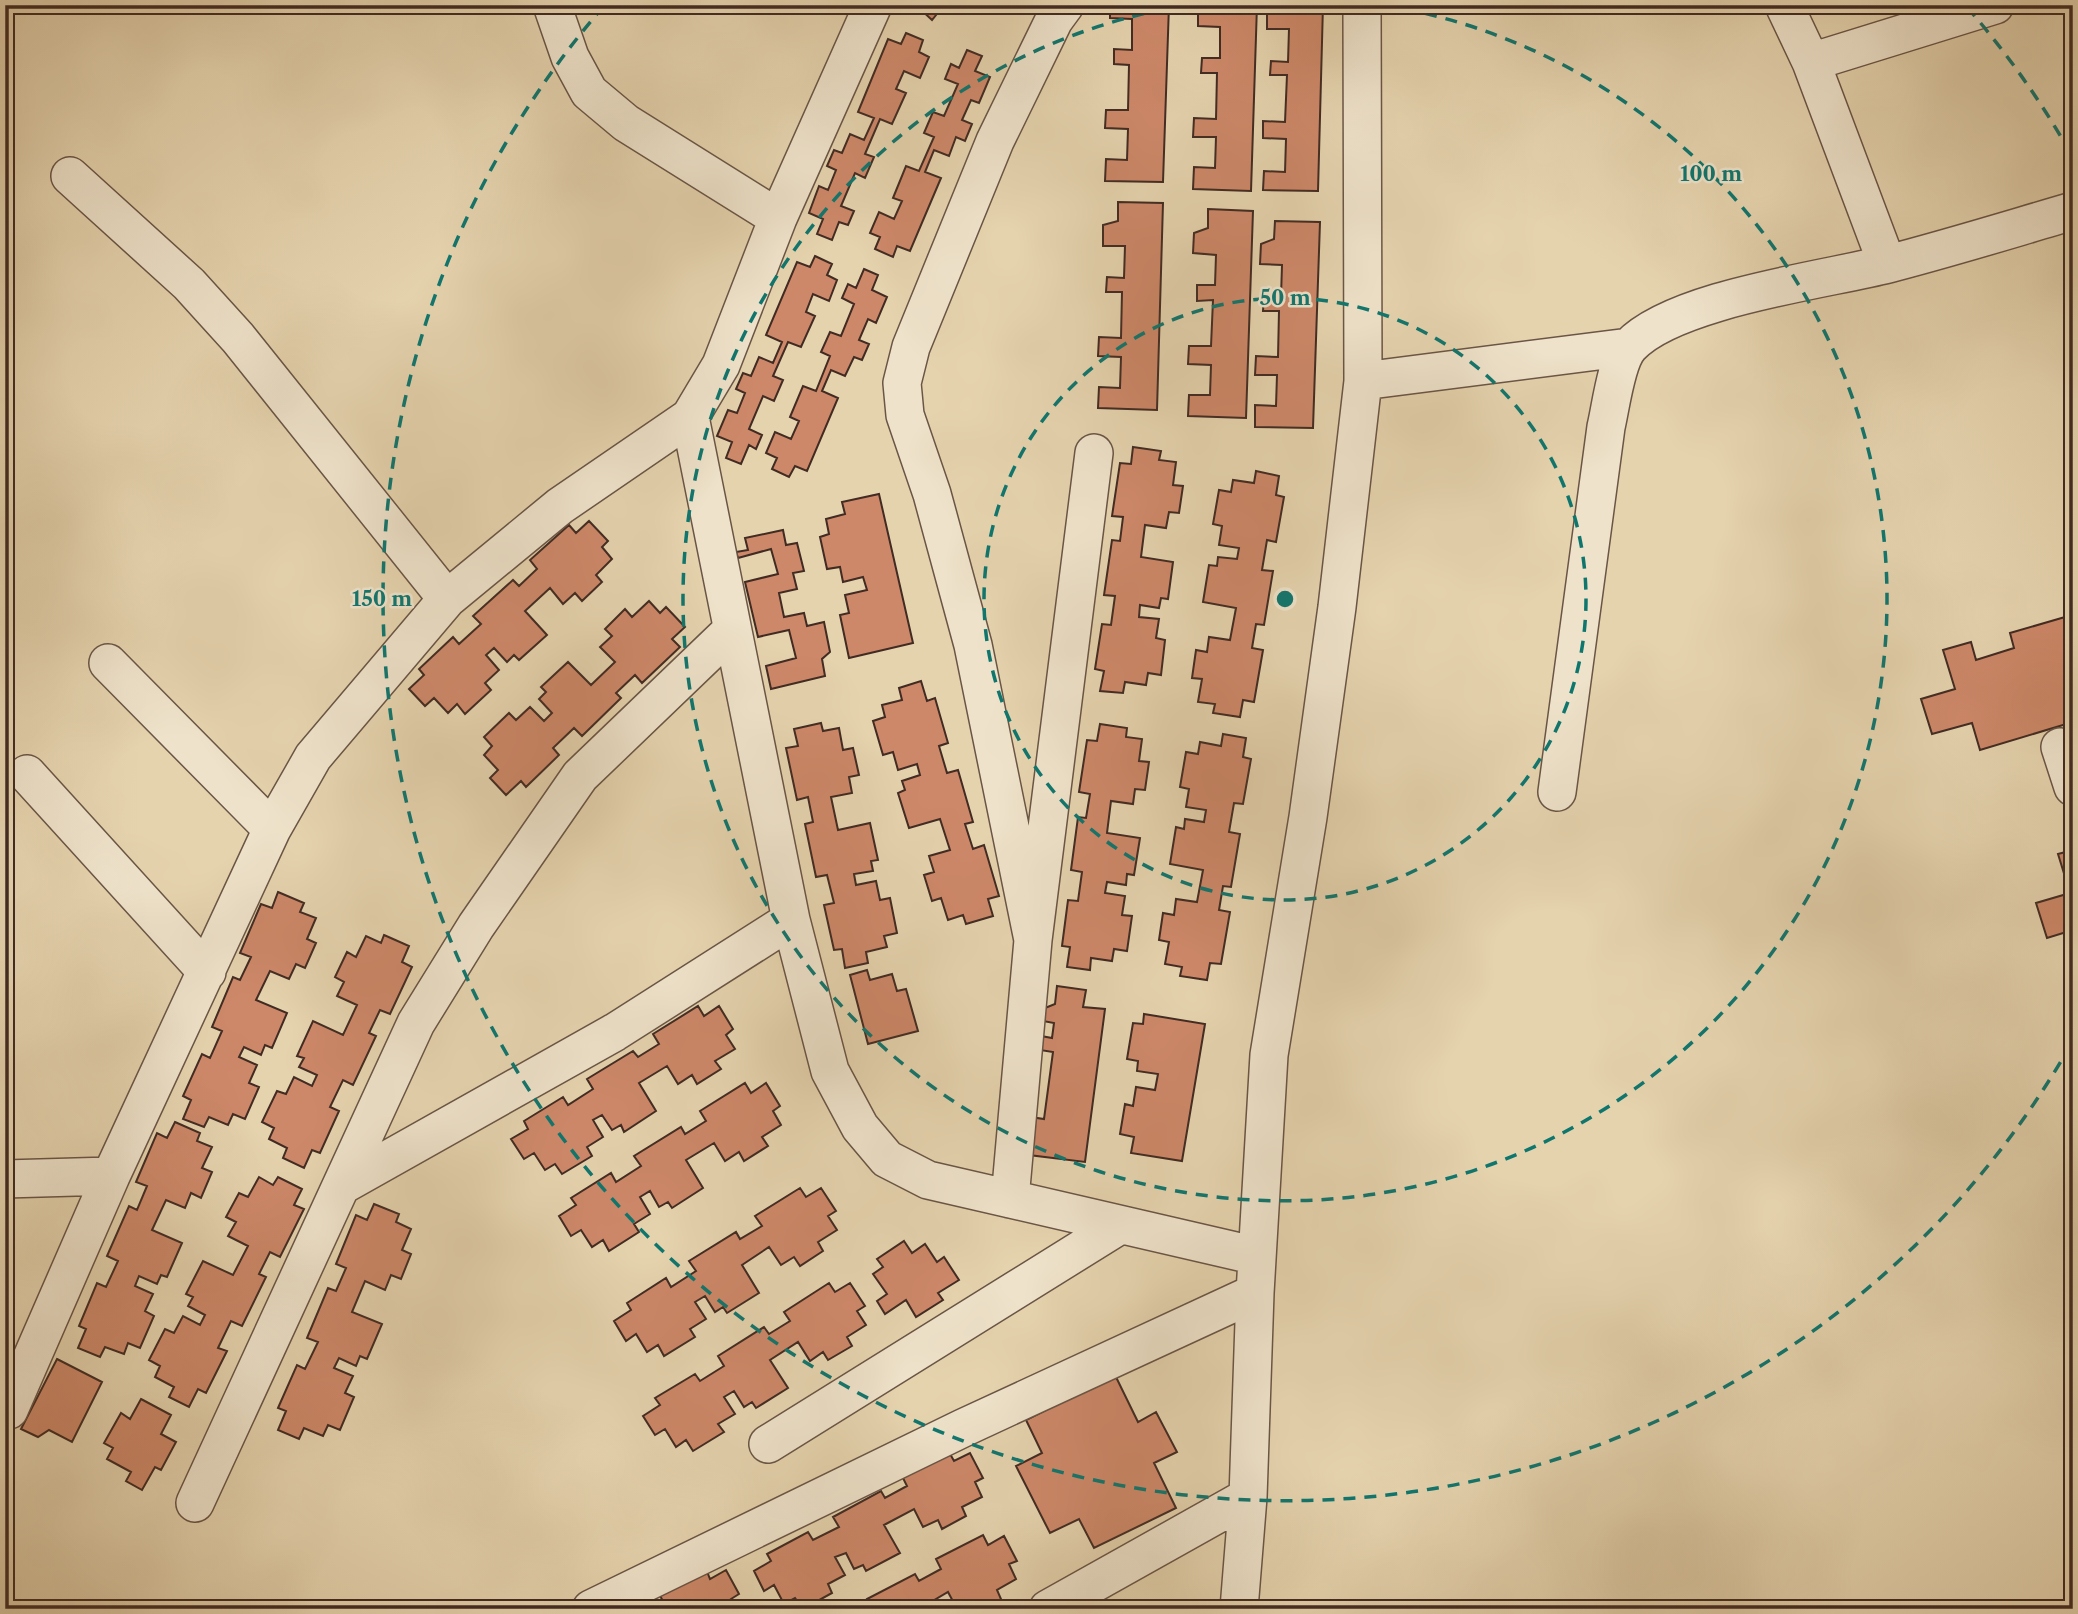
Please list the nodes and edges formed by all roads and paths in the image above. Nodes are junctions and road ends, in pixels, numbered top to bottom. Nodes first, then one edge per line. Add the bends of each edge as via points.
1 (552, 5) edge
2 (873, 5) edge
3 (1065, 5) edge
4 (1362, 5) edge
5 (1784, 5) edge
6 (1995, 5) edge
7 (1811, 62) junction
8 (70, 176) dead end
9 (2073, 211) edge
10 (778, 218) junction
11 (1887, 264) junction
12 (1629, 347) junction
13 (1363, 381) junction
14 (690, 417) junction
15 (1094, 453) dead end
16 (447, 599) junction
17 (732, 631) junction
18 (108, 663) dead end
19 (2060, 747) dead end
20 (26, 774) dead end
21 (2073, 787) edge
22 (1558, 792) dead end
23 (272, 829) junction
24 (791, 920) junction
25 (1033, 940) junction
26 (207, 972) junction
27 (111, 1176) junction
28 (5, 1179) edge
29 (341, 1186) junction
30 (1010, 1199) junction
31 (1120, 1225) junction
32 (1257, 1256) junction
33 (1255, 1293) junction
34 (9, 1410) dead end
35 (768, 1444) dead end
36 (1248, 1497) junction
37 (195, 1503) dead end
38 (591, 1609) edge
39 (1048, 1609) edge
40 (1238, 1609) edge

1 - 10 street via 569,57 589,92 626,122
2 - 10 street
3 - 25 street via 995,141 911,347 902,383 905,415 973,645
4 - 13 street
5 - 7 street
6 - 7 street
7 - 11 street
8 - 16 street via 144,241 229,329
9 - 11 street
10 - 14 street via 721,365
11 - 12 street via 1720,302 1655,326
12 - 13 street
12 - 22 street via 1606,427
13 - 32 street via 1338,607 1269,1055
14 - 16 street via 560,506
14 - 17 street
15 - 25 street
16 - 23 street via 313,757
17 - 24 street
17 - 29 street via 580,776 532,841 416,1023
18 - 23 street
19 - 21 street
20 - 26 street
23 - 26 street
24 - 29 street via 615,1032
24 - 30 street via 830,1072 860,1127 887,1159 928,1180
25 - 30 street
26 - 27 street
27 - 28 street
27 - 34 street
29 - 37 street
30 - 31 street
31 - 32 street
31 - 35 street
32 - 33 street
33 - 36 street
33 - 38 street
36 - 39 street
36 - 40 street

